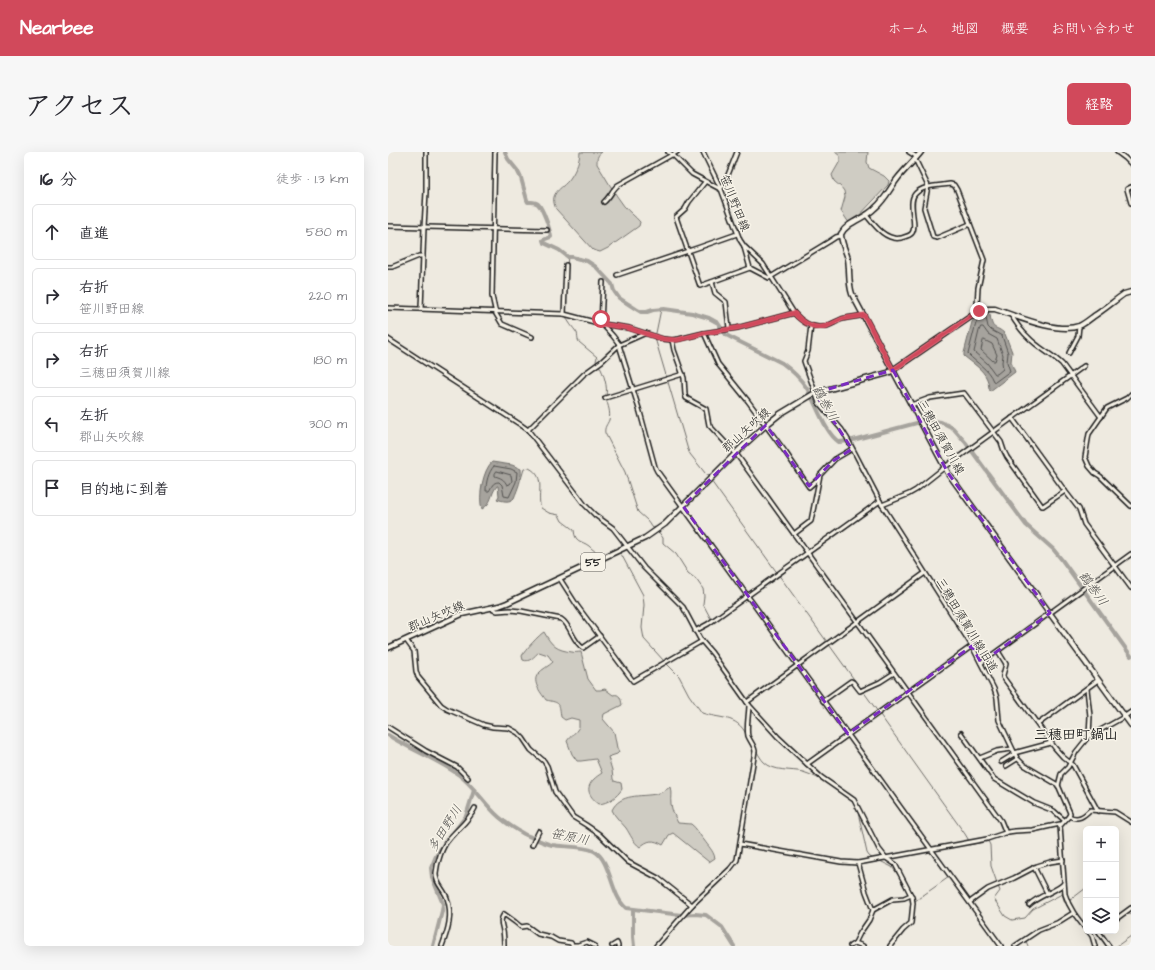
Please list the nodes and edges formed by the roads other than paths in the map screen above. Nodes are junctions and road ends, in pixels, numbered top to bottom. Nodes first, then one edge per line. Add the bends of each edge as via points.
1 (426, 152) edge
2 (495, 152) edge
3 (668, 152) edge
4 (677, 152) edge
5 (703, 152) edge
6 (737, 152) edge
7 (909, 152) edge
8 (921, 152) edge
9 (1117, 152) edge
10 (673, 155) junction
11 (916, 158) junction
12 (1131, 164) edge
13 (705, 182) junction
14 (928, 187) junction
15 (1131, 187) edge
16 (721, 189) junction
17 (604, 202) dead end
18 (1131, 203) edge
19 (866, 215) junction
20 (970, 224) junction
21 (388, 226) edge
22 (424, 226) junction
23 (493, 229) junction
24 (547, 230) dead end
25 (737, 234) junction
26 (840, 236) junction
27 (744, 246) junction
28 (688, 251) junction
29 (423, 256) junction
30 (566, 265) dead end
31 (388, 267) edge
32 (750, 268) junction
33 (617, 275) dead end
34 (771, 277) junction
35 (603, 282) dead end
36 (712, 282) junction
37 (1131, 292) edge
38 (388, 308) edge
39 (421, 309) junction
40 (496, 311) junction
41 (979, 311) junction
42 (794, 313) junction
43 (564, 314) junction
44 (1011, 314) junction
45 (864, 315) junction
46 (602, 324) junction
47 (811, 325) junction
48 (1079, 326) junction
49 (729, 328) junction
50 (646, 333) junction
51 (704, 333) junction
52 (532, 337) dead end
53 (388, 339) edge
54 (672, 340) junction
55 (619, 345) junction
56 (1069, 353) dead end
57 (1084, 366) dead end
58 (893, 370) junction
59 (683, 374) junction
60 (1071, 376) junction
61 (633, 389) junction
62 (1131, 394) edge
63 (812, 395) junction
64 (605, 398) dead end
65 (911, 405) junction
66 (1101, 417) junction
67 (1012, 418) junction
68 (766, 425) junction
69 (528, 430) junction
70 (993, 432) junction
71 (852, 449) junction
72 (736, 453) junction
73 (944, 467) junction
74 (818, 479) junction
75 (1064, 491) junction
76 (880, 501) junction
77 (882, 505) junction
78 (683, 506) junction
79 (1131, 506) edge
80 (794, 534) junction
81 (627, 546) junction
82 (808, 552) junction
83 (1131, 554) edge
84 (1115, 566) junction
85 (925, 573) junction
86 (560, 579) junction
87 (1131, 588) edge
88 (748, 596) junction
89 (492, 608) junction
90 (1050, 613) junction
91 (858, 622) junction
92 (695, 631) junction
93 (600, 636) junction
94 (406, 640) junction
95 (702, 641) junction
96 (972, 646) junction
97 (388, 648) edge
98 (998, 651) junction
99 (981, 663) junction
100 (798, 665) junction
101 (894, 673) junction
102 (1098, 680) junction
103 (1087, 689) junction
104 (908, 691) junction
105 (823, 701) junction
106 (747, 702) junction
107 (750, 705) junction
108 (1131, 712) edge
109 (1124, 717) junction
110 (1038, 724) junction
111 (1131, 725) edge
112 (388, 727) edge
113 (961, 733) dead end
114 (848, 734) junction
115 (1089, 736) junction
116 (1052, 743) junction
117 (1012, 749) junction
118 (1014, 754) junction
119 (980, 758) junction
120 (1017, 759) junction
121 (1001, 762) dead end
122 (1070, 762) junction
123 (807, 764) junction
124 (1006, 766) dead end
125 (468, 778) dead end
126 (1058, 786) junction
127 (475, 808) dead end
128 (1098, 810) junction
129 (1069, 816) junction
130 (1131, 816) edge
131 (1127, 819) junction
132 (1064, 820) junction
133 (1131, 822) edge
134 (1060, 824) junction
135 (539, 831) dead end
136 (1006, 833) junction
137 (532, 844) dead end
138 (740, 844) junction
139 (931, 850) junction
140 (886, 858) junction
141 (1063, 860) junction
142 (858, 863) junction
143 (1034, 867) junction
144 (1064, 883) junction
145 (1047, 893) junction
146 (911, 895) junction
147 (970, 902) junction
148 (692, 905) junction
149 (1029, 905) dead end
150 (1131, 908) edge
151 (873, 910) junction
152 (1073, 913) junction
153 (1119, 917) edge
154 (1083, 925) edge
155 (1095, 934) edge
156 (1101, 934) edge
157 (1092, 936) joint
158 (855, 943) junction
159 (572, 945) edge
160 (442, 946) edge
161 (504, 946) edge
162 (595, 946) edge
163 (612, 946) edge
164 (618, 946) edge
165 (656, 946) edge
166 (850, 946) edge
167 (863, 946) edge
168 (890, 946) edge
169 (1001, 946) edge
170 (1015, 946) edge
171 (1095, 946) edge
172 (1109, 946) edge

1 - 22 street
2 - 23 street
3 - 10 street
4 - 10 street
5 - 16 street, 笹川野田線
6 - 16 street
7 - 11 street
8 - 11 main road
9 - 12 street
10 - 13 street via 692,174
10 - 17 street via 618,185
11 - 14 street
11 - 19 main road via 898,177 880,204
13 - 16 street
13 - 28 street via 685,209 676,216
14 - 19 street via 917,192 912,198 913,227 910,235 894,239
14 - 20 street via 954,184
14 - 20 street via 924,208 933,238
15 - 18 street via 1127,189
16 - 25 street, 笹川野田線
19 - 26 main road via 847,226
20 - 41 street via 984,260 978,288
21 - 22 street
22 - 23 street
22 - 29 street
23 - 24 street
23 - 40 street via 491,292
25 - 27 street, 笹川野田線
25 - 28 street
26 - 34 street
26 - 45 main road, 三穂田須賀川線 via 848,258 849,282
27 - 32 street
27 - 34 street, 笹川野田線 via 763,264
28 - 33 street
28 - 36 street via 700,286
29 - 31 street
29 - 39 street
30 - 43 street
32 - 34 street
32 - 36 street
34 - 42 street, 笹川野田線
35 - 46 street
36 - 49 street via 715,293 726,302
37 - 48 main road via 1124,294
38 - 39 street
39 - 40 street
40 - 43 street
40 - 52 street via 503,325
41 - 44 main road via 995,309
41 - 58 main road, 郡山矢吹線 / 55
42 - 47 street, 笹川野田線 via 803,322
42 - 49 street
43 - 46 street
44 - 48 main road via 1057,328
44 - 60 street via 1026,336 1057,359
45 - 47 street via 843,319 827,326
45 - 58 main road, 三穂田須賀川線
46 - 50 street
46 - 55 street
47 - 63 street, 三穂田須賀川線旧道 via 808,351 804,361
48 - 56 street via 1078,336
49 - 51 street
50 - 54 street
50 - 55 street
51 - 54 street
51 - 68 street via 718,364
53 - 69 street
54 - 59 street
55 - 61 street
55 - 69 street via 584,374
57 - 60 street
58 - 63 main road, 郡山矢吹線 / 55
58 - 65 main road, 三穂田須賀川線
59 - 61 street
59 - 72 street via 686,398 706,409 709,426
60 - 66 street
60 - 67 street
61 - 64 street
61 - 78 street via 655,468
62 - 66 street via 1107,408
63 - 68 main road, 郡山矢吹線 / 55
63 - 71 street, 三穂田須賀川線旧道 via 842,430
65 - 70 street via 930,398 964,393
65 - 73 main road, 三穂田須賀川線
66 - 79 street via 1089,434 1087,462 1095,473
67 - 70 street
67 - 75 street
68 - 72 main road, 郡山矢吹線 / 55
68 - 74 street via 809,487
69 - 81 street via 585,505 612,528
70 - 73 street
70 - 75 street via 1002,443 1007,457 1042,506
71 - 74 street via 834,459
71 - 76 street, 三穂田須賀川線旧道
72 - 78 main road, 郡山矢吹線 / 55
72 - 80 street
73 - 77 street via 912,493
73 - 90 main road, 三穂田須賀川線
74 - 80 street via 811,521
75 - 84 street via 1080,512 1084,524
76 - 77 street, 三穂田須賀川線旧道
76 - 82 street
77 - 85 street, 三穂田須賀川線旧道
78 - 81 main road, 郡山矢吹線 / 55 via 659,529
78 - 88 street
80 - 82 street
81 - 86 main road, 郡山矢吹線 / 55
81 - 92 street via 652,577 683,607
82 - 88 street
82 - 91 street
83 - 84 street
84 - 87 street
84 - 90 street
85 - 91 street
85 - 96 street, 三穂田須賀川線旧道
86 - 89 main road, 郡山矢吹線 / 55
86 - 93 street
88 - 92 street
88 - 100 street
89 - 93 street via 497,611 521,611 561,619 583,648
89 - 94 main road, 郡山矢吹線 / 55 via 462,614
90 - 98 street
90 - 102 main road, 三穂田須賀川線
91 - 100 street
91 - 101 street
92 - 95 street
93 - 95 street via 634,681
94 - 97 main road, 郡山矢吹線 / 55
94 - 148 street via 414,651 418,677 443,706 484,725 509,728 518,733 531,750 544,761 555,792 573,817 599,834 628,862 662,881
95 - 106 street
96 - 99 street, 三穂田須賀川線旧道
96 - 104 street
98 - 99 street
98 - 110 street via 1006,664 1003,677
99 - 117 street, 三穂田須賀川線旧道 via 996,694 999,717
100 - 105 street
100 - 106 street
101 - 104 street
101 - 105 street via 860,690 851,681
102 - 103 street
102 - 109 main road, 三穂田須賀川線
103 - 110 street
103 - 115 street
104 - 114 street
104 - 136 street via 1001,821
105 - 114 street
106 - 107 street
107 - 123 street
107 - 138 street via 748,736 755,751
108 - 109 street
109 - 111 main road, 三穂田須賀川線
109 - 115 street
110 - 116 street
112 - 125 street via 457,767
113 - 119 street
114 - 123 street
114 - 139 street
115 - 122 street
116 - 118 street
116 - 122 street
117 - 118 street, 三穂田須賀川線旧道
117 - 119 street via 997,751
118 - 120 street, 三穂田須賀川線旧道
118 - 121 street
119 - 132 street via 994,779 1034,803 1054,811
120 - 124 street
120 - 126 street, 三穂田須賀川線旧道
122 - 126 street via 1061,774
122 - 128 street
123 - 140 street via 853,799
126 - 129 street via 1070,811
127 - 160 street via 445,845 436,872 448,904 449,926
128 - 129 street via 1090,810 1078,818
128 - 131 street via 1115,812
129 - 132 street
130 - 131 street
131 - 133 street
132 - 134 street
134 - 136 street
134 - 141 street
135 - 137 street
136 - 139 street
138 - 142 street
138 - 148 street via 736,860 730,869
139 - 140 street
139 - 147 street
140 - 142 street
140 - 146 street via 895,864
141 - 143 street
141 - 144 street
142 - 151 street
143 - 145 street
143 - 147 street via 988,889
144 - 145 street
144 - 152 street via 1068,904
145 - 149 street
146 - 151 street via 891,900
146 - 168 street via 912,922
147 - 169 street
148 - 165 street
150 - 153 street
151 - 158 street
152 - 154 street
152 - 170 street via 1039,930
155 - 157 street
156 - 172 street
157 - 171 street
158 - 166 street
158 - 167 street
159 - 161 street via 538,934 527,926 521,927 504,914 501,920
159 - 162 street via 587,942
163 - 164 street via 617,943

